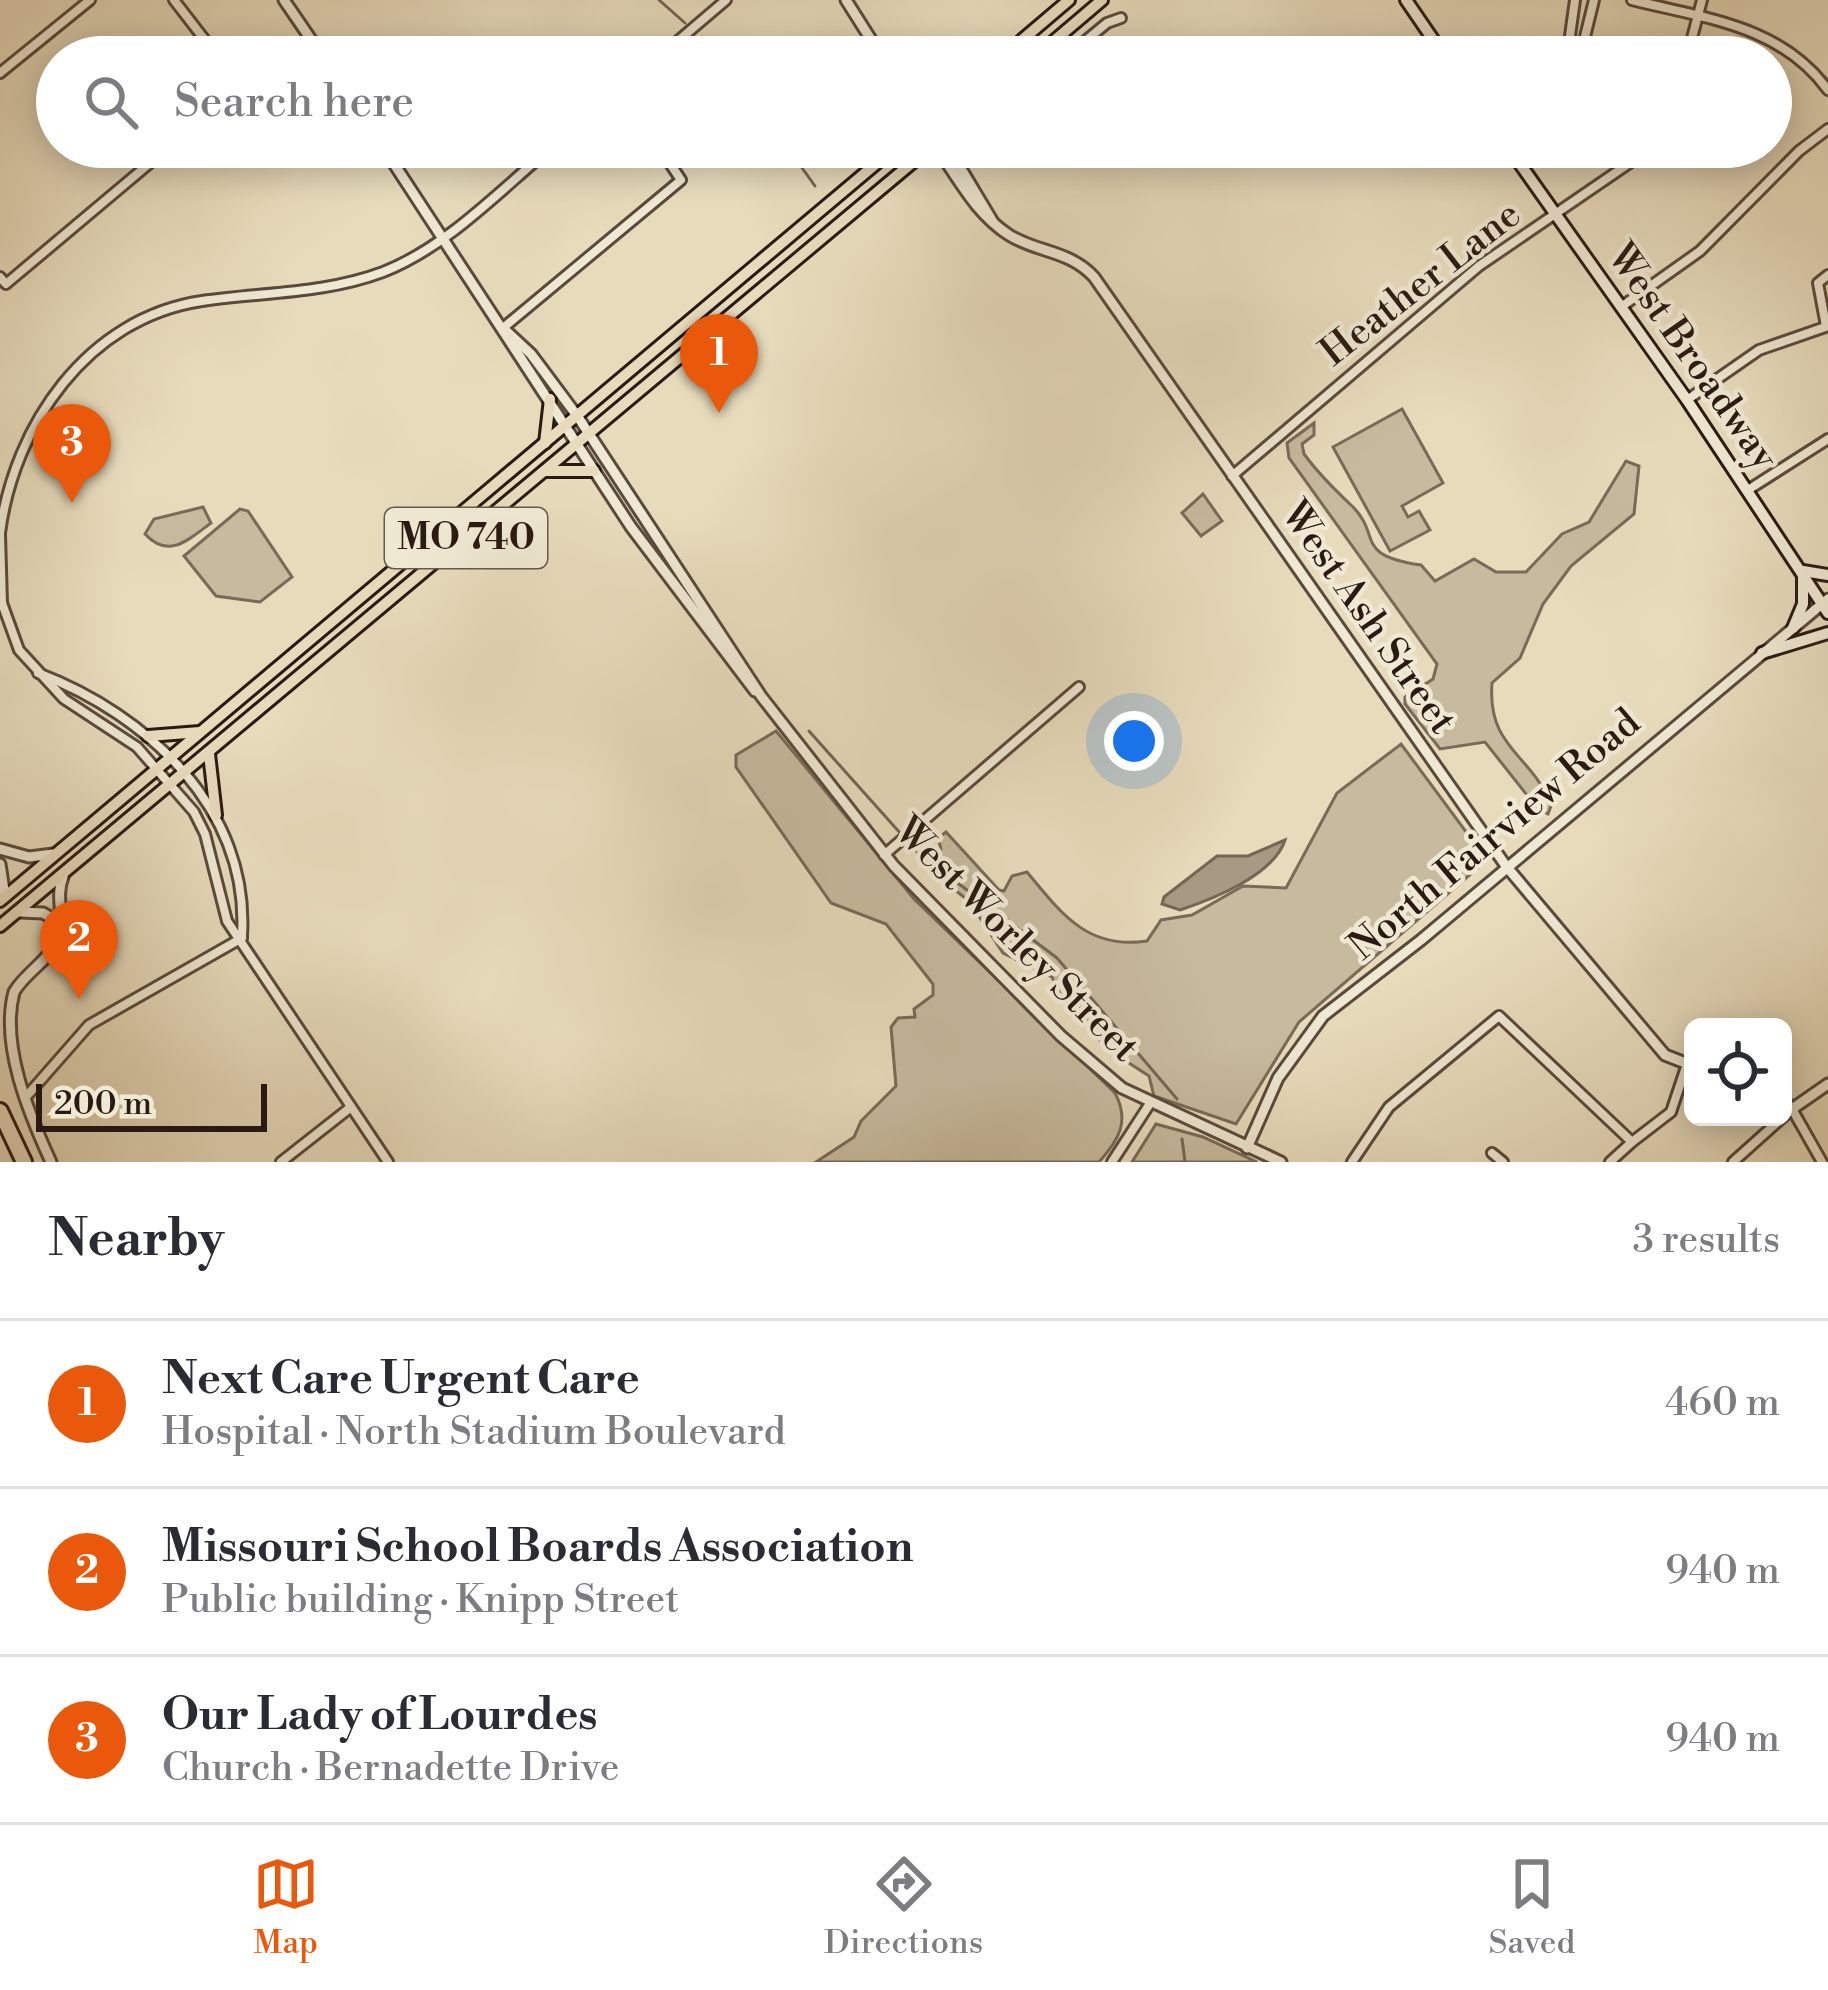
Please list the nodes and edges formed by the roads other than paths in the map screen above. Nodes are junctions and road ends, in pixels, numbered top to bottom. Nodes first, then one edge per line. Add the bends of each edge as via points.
1 (90, 0) edge
2 (174, 0) edge
3 (284, 0) edge
4 (726, 0) edge
5 (846, 0) edge
6 (1070, 0) edge
7 (1102, 0) edge
8 (1406, 0) edge
9 (1575, 0) edge
10 (1594, 0) edge
11 (1632, 0) edge
12 (1702, 0) edge
13 (1698, 16) junction
14 (1121, 18) dead end
15 (46, 36) edge
16 (202, 36) edge
17 (309, 36) edge
18 (684, 36) edge
19 (869, 36) edge
20 (1027, 36) edge
21 (1060, 36) edge
22 (1091, 36) edge
23 (1431, 36) edge
24 (1566, 36) edge
25 (1585, 36) edge
26 (1693, 36) edge
27 (1768, 36) edge
28 (36, 44) edge
29 (1792, 51) edge
30 (0, 73) edge
31 (1828, 90) edge
32 (1828, 129) edge
33 (1792, 163) edge
34 (144, 168) edge
35 (397, 168) edge
36 (527, 168) edge
37 (673, 168) edge
38 (871, 168) edge
39 (908, 168) edge
40 (950, 168) edge
41 (960, 168) edge
42 (1523, 168) edge
43 (1624, 168) edge
44 (1787, 168) edge
45 (1558, 217) junction
46 (993, 223) junction
47 (444, 238) junction
48 (1828, 275) edge
49 (0, 278) edge
50 (1622, 307) junction
51 (1827, 326) edge
52 (503, 328) junction
53 (550, 399) junction
54 (1687, 400) junction
55 (573, 421) junction
56 (1828, 439) edge
57 (582, 441) junction
58 (545, 444) junction
59 (546, 471) junction
60 (594, 471) junction
61 (1231, 477) junction
62 (1748, 490) junction
63 (0, 534) edge
64 (1803, 571) junction
65 (1828, 575) edge
66 (1, 603) edge
67 (1827, 604) edge
68 (1793, 628) junction
69 (1828, 633) edge
70 (1762, 652) junction
71 (37, 673) junction
72 (1079, 687) dead end
73 (761, 696) junction
74 (203, 732) junction
75 (148, 736) junction
76 (210, 752) junction
77 (172, 758) junction
78 (159, 769) junction
79 (185, 773) junction
80 (172, 784) junction
81 (216, 815) junction
82 (0, 849) edge
83 (58, 853) junction
84 (884, 855) junction
85 (0, 865) edge
86 (1506, 866) junction
87 (63, 877) junction
88 (2, 899) edge
89 (20, 912) junction
90 (59, 923) junction
91 (0, 926) edge
92 (242, 938) junction
93 (1684, 1063) edge
94 (1684, 1080) edge
95 (1828, 1084) edge
96 (22, 1100) junction
97 (1149, 1105) junction
98 (351, 1107) junction
99 (1792, 1109) joint
100 (0, 1111) edge
101 (1773, 1126) edge
102 (1632, 1142) junction
103 (1247, 1148) junction
104 (1828, 1148) edge
105 (1817, 1151) junction
106 (1492, 1153) dead end
107 (24, 1162) edge
108 (51, 1162) edge
109 (280, 1162) edge
110 (388, 1162) edge
111 (1112, 1162) edge
112 (1281, 1162) edge
113 (1352, 1162) edge
114 (1503, 1162) edge
115 (1610, 1162) edge
116 (1733, 1162) edge
117 (1822, 1162) edge

1 - 15 street
2 - 16 street
3 - 17 street
4 - 18 street
5 - 19 street
6 - 20 main road
7 - 21 main road
8 - 23 main road
9 - 24 street
10 - 25 street
11 - 13 street
12 - 13 street
13 - 26 street
13 - 27 street
14 - 22 street
28 - 30 street
29 - 31 street
32 - 33 street
34 - 49 street via 6,284
35 - 47 street, West Worley Street
36 - 47 street
37 - 52 street via 680,179
38 - 55 main road, MO 740
39 - 57 main road, MO 740
40 - 46 street, West Ash Street
41 - 46 street
42 - 45 main road, West Broadway
43 - 45 street, Heather Lane
44 - 50 street via 1700,251
45 - 50 main road, West Broadway
45 - 61 street, Heather Lane via 1479,266
46 - 61 street, West Ash Street via 1085,267
47 - 52 street, West Worley Street
47 - 63 street via 356,281 198,302 119,334 74,370 37,418 13,466
48 - 51 street via 1818,284
50 - 54 main road, West Broadway
51 - 54 street via 1759,350
52 - 53 street, West Worley Street
52 - 55 street, West Worley Street via 531,354
53 - 55 street, West Worley Street
53 - 58 main road
54 - 62 main road, West Broadway
55 - 57 street, West Worley Street
55 - 58 main road, MO 740
56 - 62 street
57 - 59 main road, MO 740
57 - 60 street, West Worley Street
57 - 73 street, West Worley Street
58 - 74 main road, MO 740
59 - 60 main road
59 - 76 main road, MO 740
60 - 73 street, West Worley Street via 728,662
61 - 86 street, West Ash Street
62 - 64 main road, West Broadway
63 - 66 street
64 - 65 main road
64 - 67 main road, West Broadway
64 - 68 main road
66 - 71 street via 9,633
67 - 68 street, North Fairview Road
68 - 70 street, North Fairview Road
69 - 70 main road
70 - 86 street, North Fairview Road
71 - 75 street
71 - 78 street
72 - 84 street
73 - 84 street, West Worley Street
74 - 75 main road
74 - 77 main road, MO 740
75 - 77 street
76 - 79 main road, MO 740
76 - 81 main road
77 - 78 main road, MO 740
77 - 79 street
78 - 80 street
78 - 83 main road, MO 740
79 - 80 main road, MO 740
79 - 81 street
80 - 87 main road, MO 740
80 - 92 street via 206,835 227,921
81 - 92 street
82 - 83 street via 28,857
83 - 88 main road, MO 740
84 - 97 street, West Worley Street via 1061,1036
85 - 88 street
86 - 93 street, West Ash Street via 1665,1055
86 - 103 street, North Fairview Road via 1323,1016 1278,1078
87 - 89 main road, MO 740
87 - 90 street
89 - 90 street
89 - 91 main road, MO 740
90 - 96 street via 57,943 8,1006 4,1048
92 - 96 street via 89,1024
92 - 98 street
94 - 102 street, West Ash Street via 1671,1112
95 - 99 street
96 - 108 street
97 - 103 street, West Worley Street
97 - 111 street
98 - 109 street
98 - 110 street
99 - 105 street
100 - 107 highway
101 - 116 street
102 - 113 street via 1505,1017 1493,1017 1389,1107
102 - 115 street, West Ash Street
103 - 112 street, West Worley Street
104 - 105 street
105 - 117 street
106 - 114 street

